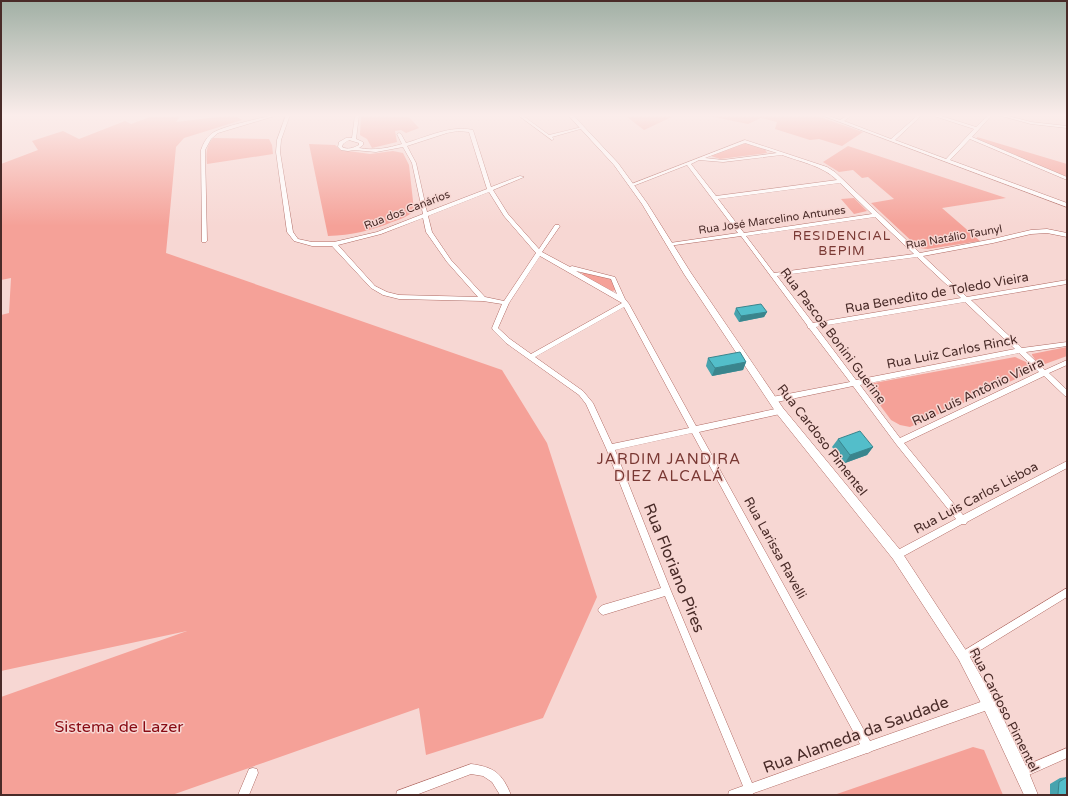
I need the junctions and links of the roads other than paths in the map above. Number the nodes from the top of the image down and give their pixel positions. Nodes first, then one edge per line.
1 (203, 152) edge
2 (278, 152) edge
3 (409, 152) edge
4 (478, 152) edge
5 (605, 152) edge
6 (715, 152) edge
7 (925, 152) edge
8 (955, 152) edge
9 (1004, 152) edge
10 (785, 153) joint
11 (698, 159) junction
12 (947, 160) junction
13 (688, 163) junction
14 (522, 176) dead end
15 (1067, 179) edge
16 (841, 181) junction
17 (631, 185) junction
18 (489, 188) junction
19 (714, 198) junction
20 (1067, 205) edge
21 (425, 215) junction
22 (876, 216) junction
23 (557, 226) dead end
24 (741, 234) junction
25 (1067, 234) edge
26 (204, 241) dead end
27 (334, 244) junction
28 (670, 245) junction
29 (539, 253) junction
30 (919, 255) junction
31 (567, 268) junction
32 (773, 275) junction
33 (1067, 282) edge
34 (483, 299) junction
35 (967, 300) junction
36 (624, 302) junction
37 (506, 303) junction
38 (810, 326) junction
39 (1067, 344) edge
40 (1022, 350) junction
41 (530, 357) junction
42 (1067, 362) edge
43 (1045, 374) junction
44 (854, 384) junction
45 (1067, 394) edge
46 (772, 400) junction
47 (780, 410) junction
48 (695, 429) junction
49 (899, 442) junction
50 (610, 448) junction
51 (1067, 464) edge
52 (963, 521) junction
53 (897, 555) junction
54 (667, 591) junction
55 (1067, 592) edge
56 (603, 610) dead end
57 (963, 656) junction
58 (989, 704) junction
59 (868, 748) junction
60 (1067, 753) edge
61 (254, 773) dead end
62 (1022, 773) junction
63 (750, 790) junction
64 (243, 795) edge
65 (401, 795) edge
66 (506, 795) edge
67 (733, 795) edge
68 (1032, 795) edge

1 - 26 street
2 - 27 street, Rua dos Canários
3 - 21 street
4 - 18 street
5 - 17 street, Rua Cardoso Pimentel
6 - 11 street
7 - 12 street
8 - 12 street
9 - 15 street
10 - 11 street
10 - 16 street
11 - 13 street
12 - 20 street
13 - 17 street
13 - 19 street, Rua Pascoa Bonini Guerine
14 - 18 street, Rua dos Canários
16 - 19 street
16 - 22 street
17 - 28 street, Rua Cardoso Pimentel
18 - 21 street, Rua dos Canários
18 - 29 street
19 - 24 street, Rua Pascoa Bonini Guerine
21 - 27 street, Rua dos Canários
21 - 34 street
22 - 24 street, Rua José Marcelino Antunes
22 - 30 street
23 - 29 street
24 - 28 street, Rua José Marcelino Antunes
24 - 32 street, Rua Pascoa Bonini Guerine
25 - 30 street, Rua Natálio Taunyl
27 - 34 street
28 - 46 street, Rua Cardoso Pimentel
29 - 31 street
29 - 37 street
30 - 32 street, Rua Natálio Taunyl
30 - 35 street
31 - 36 street
31 - 36 street, Rua Larissa Ravelli
32 - 38 street, Rua Pascoa Bonini Guerine
33 - 35 street, Rua Benedito de Toledo Vieira
34 - 37 street
35 - 38 street, Rua Benedito de Toledo Vieira
35 - 40 street
36 - 41 street
36 - 48 street, Rua Larissa Ravelli
37 - 41 street, Rua Floriano Pires
38 - 44 street, Rua Pascoa Bonini Guerine
39 - 40 street, Rua Luiz Carlos Rinck
40 - 43 street
40 - 44 street, Rua Luiz Carlos Rinck
41 - 50 street, Rua Floriano Pires
42 - 43 street, Rua Luís Antônio Vieira
43 - 45 street
43 - 49 street, Rua Luís Antônio Vieira
44 - 46 street, Rua Luiz Carlos Rinck
44 - 49 street, Rua Pascoa Bonini Guerine
46 - 47 street, Rua Cardoso Pimentel
47 - 48 street
47 - 53 street, Rua Cardoso Pimentel
48 - 50 street
48 - 59 street, Rua Larissa Ravelli
49 - 52 street, Rua Pascoa Bonini Guerine
50 - 54 street, Rua Floriano Pires
51 - 52 street, Rua Luis Carlos Lisboa
52 - 53 street, Rua Luis Carlos Lisboa
53 - 57 street, Rua Cardoso Pimentel
54 - 56 street
54 - 63 street, Rua Floriano Pires
55 - 57 street
57 - 58 street, Rua Cardoso Pimentel
58 - 59 street, Rua Alameda da Saudade
58 - 62 street, Rua Cardoso Pimentel
59 - 63 street, Rua Alameda da Saudade
60 - 62 street
61 - 64 street
62 - 68 street, Rua Cardoso Pimentel
63 - 67 street, Rua Alameda da Saudade
65 - 66 street

